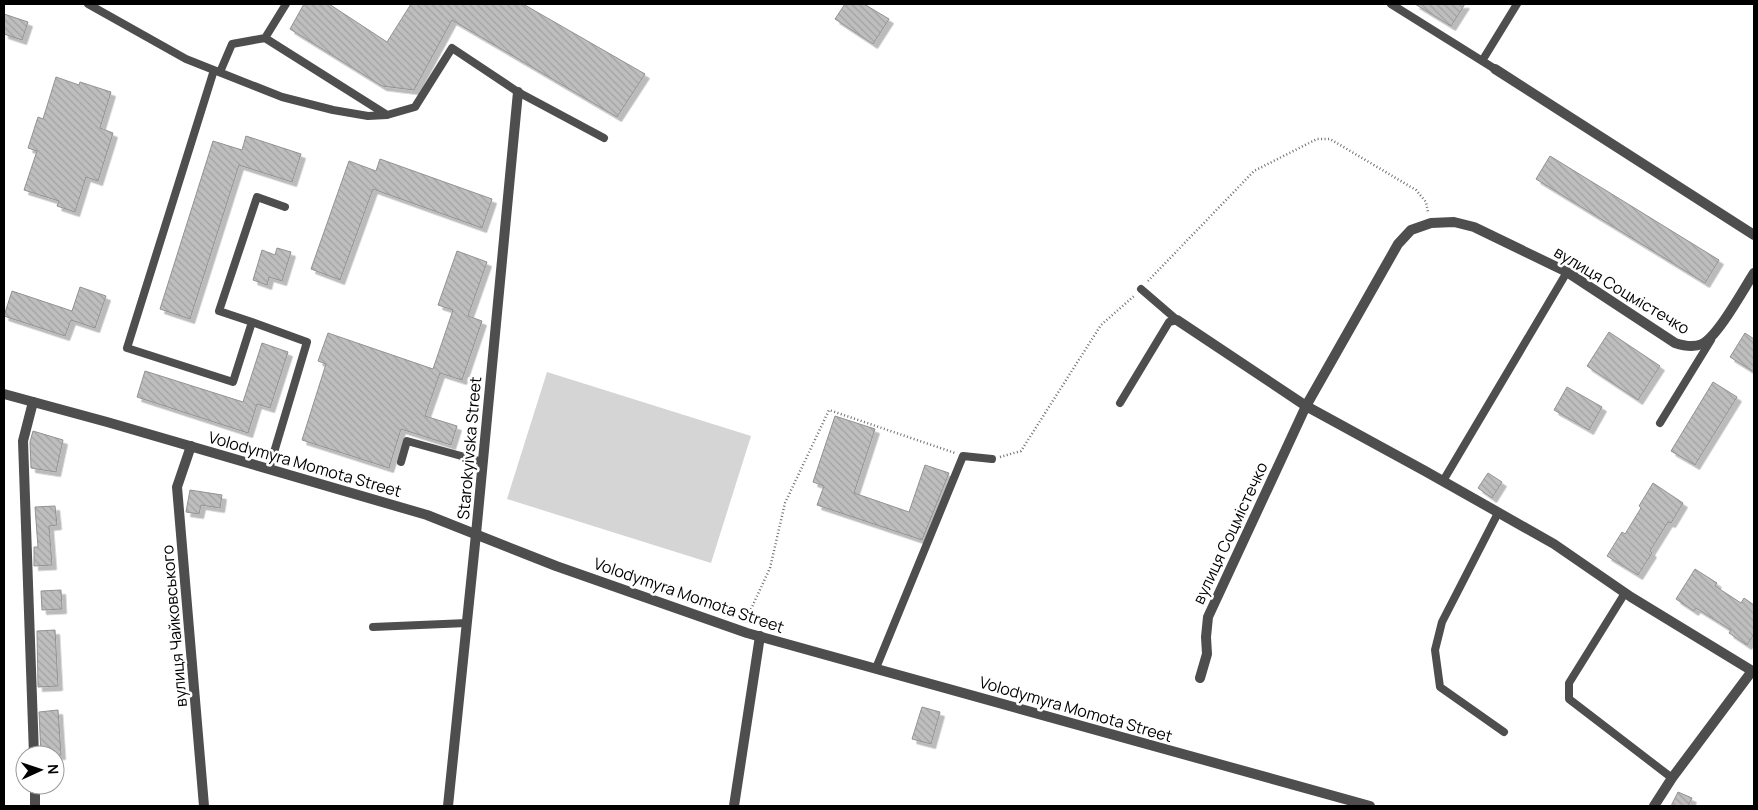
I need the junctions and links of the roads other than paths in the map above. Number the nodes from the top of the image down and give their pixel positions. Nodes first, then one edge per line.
1 (88, 4) edge
2 (286, 4) edge
3 (1391, 4) edge
4 (1517, 4) edge
5 (265, 38) junction
6 (1482, 61) junction
7 (1495, 69) joint
8 (217, 71) junction
9 (518, 92) junction
10 (388, 115) junction
11 (604, 138) dead end
12 (285, 207) dead end
13 (1754, 234) edge
14 (1567, 272) junction
15 (1754, 273) edge
16 (1142, 289) road end
17 (1177, 320) junction
18 (252, 322) junction
19 (1714, 334) junction
20 (4, 394) edge
21 (33, 402) junction
22 (1120, 403) dead end
23 (1306, 406) junction
24 (1660, 423) dead end
25 (191, 446) junction
26 (992, 459) road end
27 (401, 462) dead end
28 (483, 462) junction
29 (269, 469) junction
30 (1443, 481) junction
31 (1498, 513) junction
32 (476, 534) junction
33 (1624, 593) junction
34 (467, 623) junction
35 (373, 627) dead end
36 (760, 636) junction
37 (876, 668) junction
38 (1753, 670) edge
39 (1200, 678) dead end
40 (1504, 732) dead end
41 (34, 745) edge
42 (1672, 778) junction
43 (204, 806) edge
44 (448, 806) edge
45 (734, 806) edge
46 (1370, 806) edge
47 (1654, 806) edge

1 - 8 lane
2 - 5 lane
3 - 6 lane
4 - 6 lane
5 - 8 lane
5 - 10 lane
6 - 7 lane
7 - 13 street
8 - 10 lane
8 - 18 lane
9 - 10 lane
9 - 11 lane
9 - 28 street, Starokyivska Street
12 - 18 lane
14 - 19 street, вулиця Соцмістечко
14 - 23 street, вулиця Соцмістечко
14 - 30 lane
15 - 19 street, вулиця Соцмістечко
16 - 17 lane
17 - 22 lane
17 - 23 street
18 - 29 lane
19 - 24 lane
20 - 21 street, Volodymyra Momota Street
21 - 25 street, Volodymyra Momota Street
21 - 41 street
23 - 30 street
23 - 39 street, вулиця Соцмістечко
25 - 29 street, Volodymyra Momota Street
25 - 43 street, вулиця Чайковського
26 - 37 lane
27 - 28 lane
28 - 32 street, Starokyivska Street
29 - 32 street, Volodymyra Momota Street
30 - 31 street
31 - 33 street
31 - 40 lane
32 - 34 street, Starokyivska Street
32 - 36 street, Volodymyra Momota Street
33 - 38 street
33 - 42 lane
34 - 35 lane
34 - 44 street, Starokyivska Street
36 - 37 street, Volodymyra Momota Street
36 - 45 street
37 - 46 street, Volodymyra Momota Street
38 - 42 street
42 - 47 street

